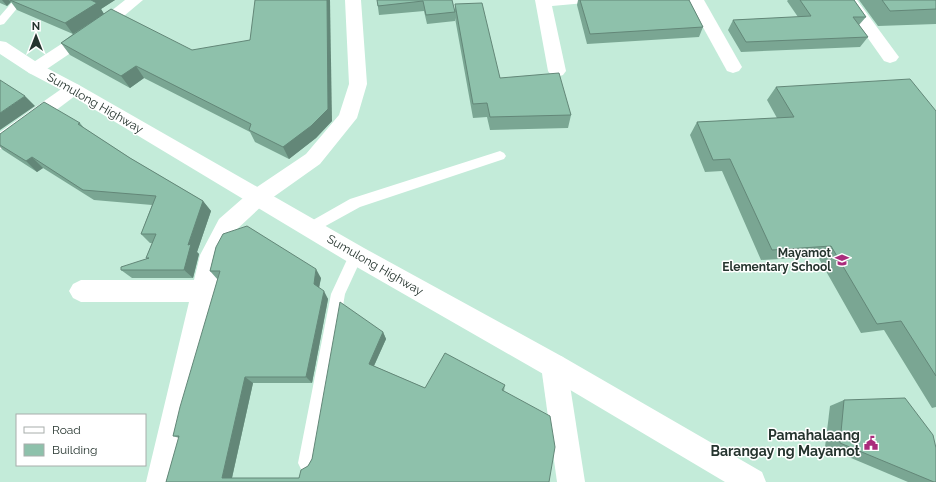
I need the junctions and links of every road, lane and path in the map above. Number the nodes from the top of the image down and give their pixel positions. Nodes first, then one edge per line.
1 (19, 0) edge
2 (135, 0) edge
3 (353, 0) edge
4 (580, 0) edge
5 (696, 0) edge
6 (849, 0) edge
7 (543, 1) edge
8 (0, 22) edge
9 (0, 46) edge
10 (890, 57) dead end
11 (733, 68) dead end
12 (35, 69) junction
13 (557, 71) dead end
14 (73, 89) junction
15 (0, 142) edge
16 (500, 156) dead end
17 (258, 197) junction
18 (311, 228) junction
19 (356, 254) junction
20 (81, 291) dead end
21 (204, 291) junction
22 (554, 366) junction
23 (306, 464) dead end
24 (160, 482) edge
25 (571, 482) edge
26 (752, 482) edge

1 - 8 lane
2 - 12 street
3 - 17 street
4 - 7 street
5 - 11 street
6 - 10 street
7 - 13 street
9 - 12 street, Sumulong Highway
12 - 14 street, Sumulong Highway
14 - 15 street
14 - 17 street, Sumulong Highway
16 - 18 lane
17 - 18 street, Sumulong Highway
17 - 21 street
18 - 19 street, Sumulong Highway
19 - 22 street, Sumulong Highway
19 - 23 lane
20 - 21 street
21 - 24 street
22 - 25 street
22 - 26 street, Sumulong Highway

